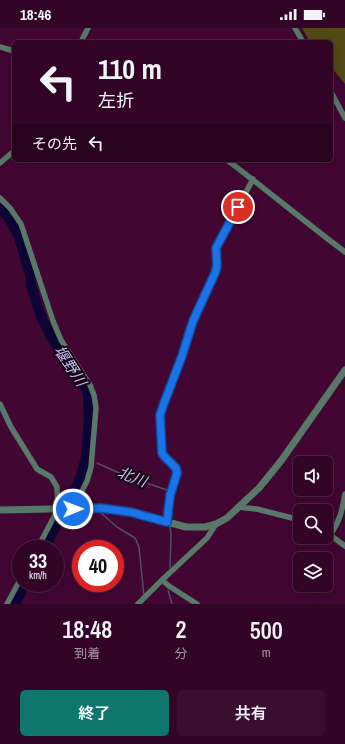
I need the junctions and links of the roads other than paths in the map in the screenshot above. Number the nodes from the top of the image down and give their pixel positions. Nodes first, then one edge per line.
1 (88, 28) edge
2 (295, 28) edge
3 (82, 40) edge
4 (302, 40) edge
5 (0, 47) edge
6 (12, 50) edge
7 (333, 96) edge
8 (345, 118) edge
9 (12, 153) edge
10 (230, 162) edge
11 (0, 163) edge
12 (253, 179) junction
13 (0, 198) edge
14 (345, 252) edge
15 (345, 370) edge
16 (0, 404) edge
17 (345, 494) edge
18 (238, 507) junction
19 (59, 509) junction
20 (72, 509) junction
21 (0, 510) edge
22 (293, 517) edge
23 (167, 522) junction
24 (216, 524) junction
25 (333, 530) edge
26 (333, 538) edge
27 (42, 540) edge
28 (345, 546) edge
29 (162, 580) junction
30 (13, 592) edge
31 (140, 602) edge
32 (7, 604) edge
33 (197, 604) edge

1 - 3 street
2 - 4 street
5 - 6 street
7 - 8 street
9 - 11 street
10 - 12 street
12 - 14 street
12 - 23 street
13 - 20 street
15 - 18 street
16 - 19 street
17 - 25 street
18 - 22 street
18 - 24 street
19 - 20 street
19 - 21 street
19 - 27 street
20 - 23 street
23 - 24 street
24 - 29 street
26 - 28 street
29 - 31 street
29 - 33 street
30 - 32 street

